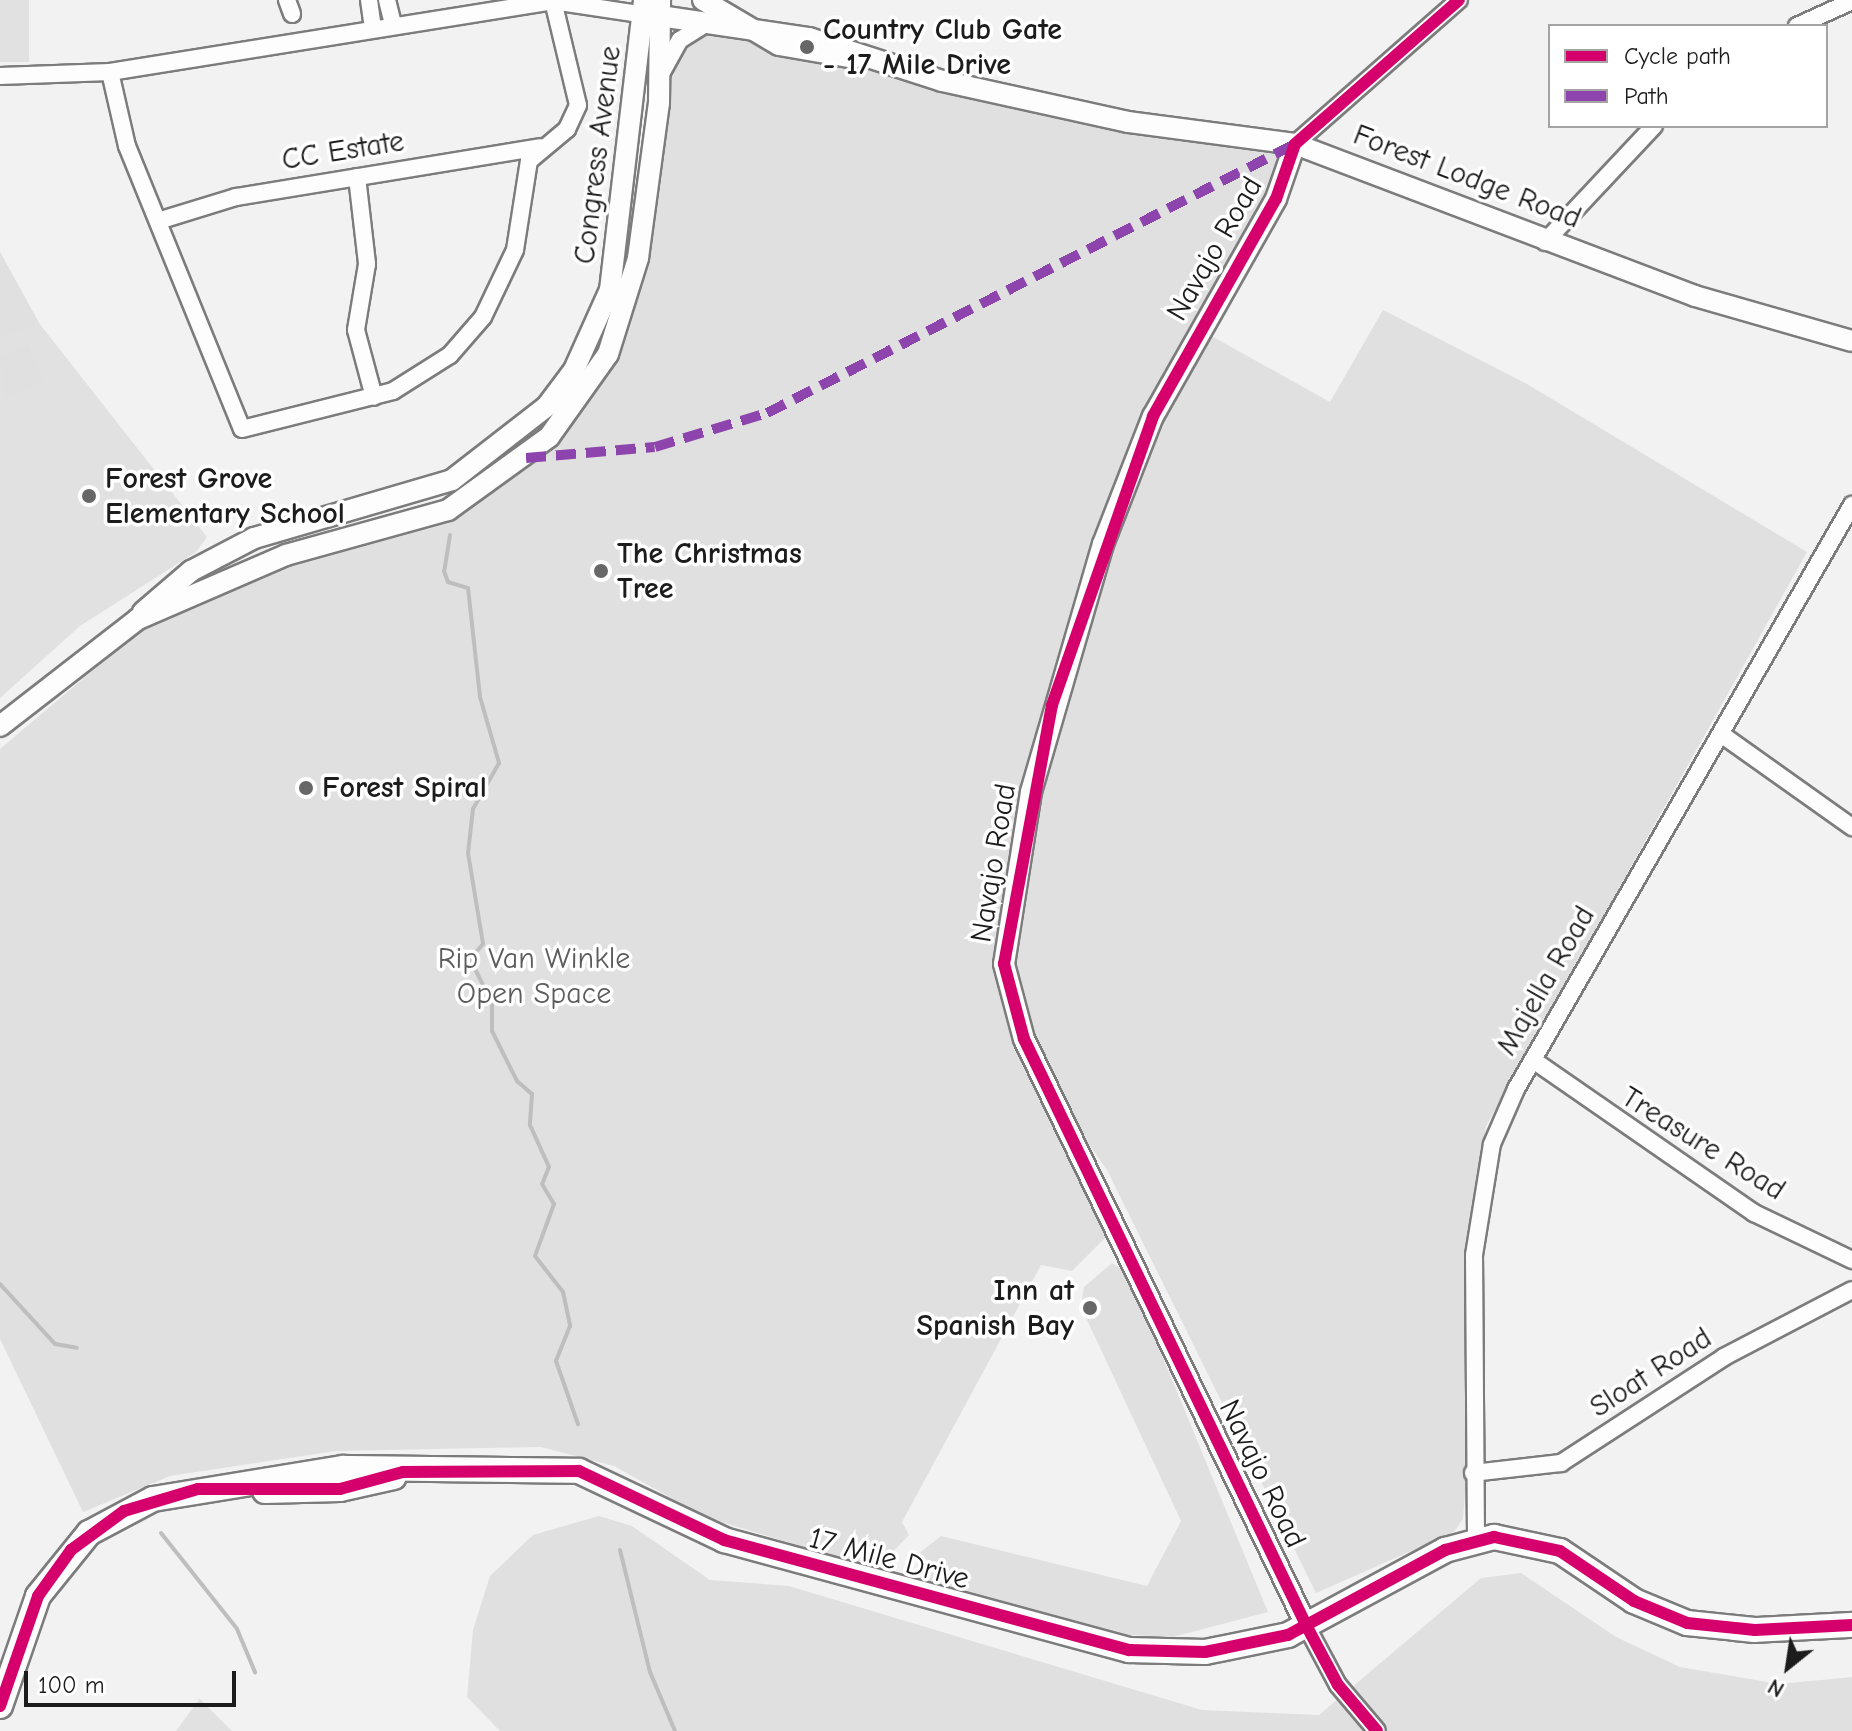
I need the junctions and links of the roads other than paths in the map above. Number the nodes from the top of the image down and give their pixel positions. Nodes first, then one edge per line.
1 (369, 0) edge
2 (387, 0) edge
3 (703, 0) edge
4 (1459, 0) edge
5 (553, 1) edge
6 (1852, 1) edge
7 (652, 8) edge
8 (393, 24) junction
9 (706, 24) junction
10 (1801, 24) edge
11 (373, 28) junction
12 (753, 31) junction
13 (110, 72) junction
14 (0, 76) edge
15 (660, 81) junction
16 (1652, 128) edge
17 (1295, 144) junction
18 (540, 147) junction
19 (357, 177) junction
20 (158, 221) junction
21 (1545, 242) junction
22 (1852, 341) edge
23 (374, 397) junction
24 (1852, 505) edge
25 (138, 619) junction
26 (0, 726) edge
27 (1721, 734) junction
28 (1852, 827) edge
29 (1533, 1060) junction
30 (1852, 1260) edge
31 (1852, 1290) edge
32 (1473, 1473) junction
33 (1476, 1539) junction
34 (1852, 1625) edge
35 (1307, 1627) junction
36 (0, 1706) edge
37 (1377, 1731) edge

1 - 11 street
2 - 8 street
3 - 12 street
4 - 17 street
5 - 7 street, Forest Lodge Road
5 - 8 street, Forest Lodge Road
5 - 18 street
6 - 10 street
7 - 9 street, Forest Lodge Road
7 - 15 street, Congress Avenue
7 - 25 street, Congress Avenue
8 - 11 street, Forest Lodge Road
9 - 12 street, Forest Lodge Road
9 - 15 street
11 - 13 street, Forest Lodge Road
12 - 17 street, Forest Lodge Road
13 - 14 street, Forest Lodge Road
13 - 20 street
15 - 25 street, Congress Avenue
16 - 21 street
17 - 21 street, Forest Lodge Road
17 - 35 street, Navajo Road
18 - 19 street, CC Estate
18 - 23 street
19 - 20 street, CC Estate
19 - 23 street
20 - 23 street
21 - 22 street, Forest Lodge Road
24 - 27 street, Majella Road
25 - 26 street, Congress Avenue
27 - 28 street
27 - 29 street, Majella Road
29 - 30 street, Treasure Road
29 - 32 street, Majella Road
31 - 32 street, Sloat Road
32 - 33 street, Majella Road
33 - 34 main road
33 - 35 main road, 17 Mile Drive
35 - 36 main road, 17 Mile Drive
35 - 37 street

